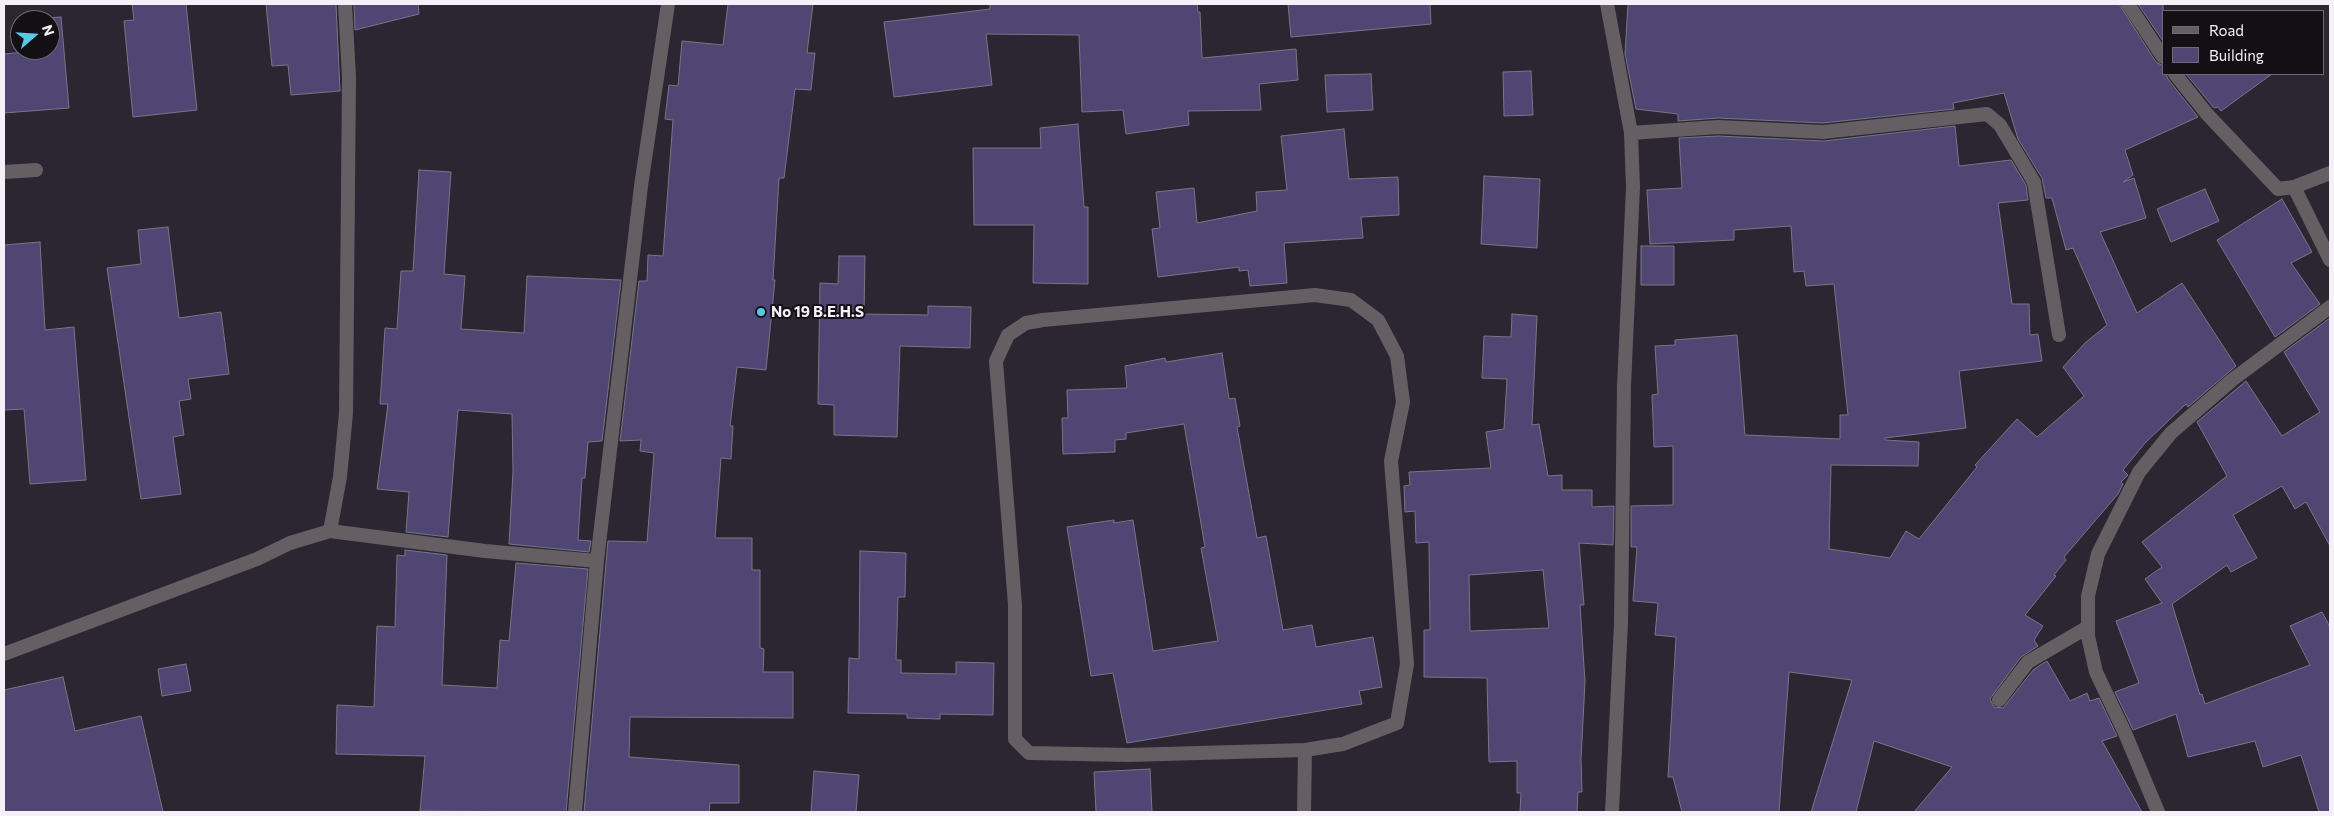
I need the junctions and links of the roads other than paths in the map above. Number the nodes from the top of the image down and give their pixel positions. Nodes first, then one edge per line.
1 (345, 4) edge
2 (668, 4) edge
3 (1608, 4) edge
4 (2128, 4) edge
5 (2162, 55) edge
6 (2176, 75) edge
7 (1631, 133) junction
8 (36, 170) dead end
9 (4, 172) edge
10 (2330, 173) edge
11 (2294, 188) junction
12 (2330, 260) edge
13 (2330, 307) edge
14 (2059, 335) dead end
15 (330, 532) junction
16 (597, 561) junction
17 (2088, 628) junction
18 (4, 654) edge
19 (1999, 700) dead end
20 (1305, 750) junction
21 (575, 812) edge
22 (1304, 812) edge
23 (1612, 812) edge
24 (2158, 812) edge

1 - 15 street
2 - 16 street
3 - 7 street
4 - 5 street
6 - 11 street
7 - 14 street
7 - 23 street
8 - 9 street
10 - 11 street
11 - 12 street
13 - 17 street
15 - 16 street
15 - 18 street
16 - 21 street
17 - 19 street
17 - 24 street
20 - 20 street
20 - 22 street

